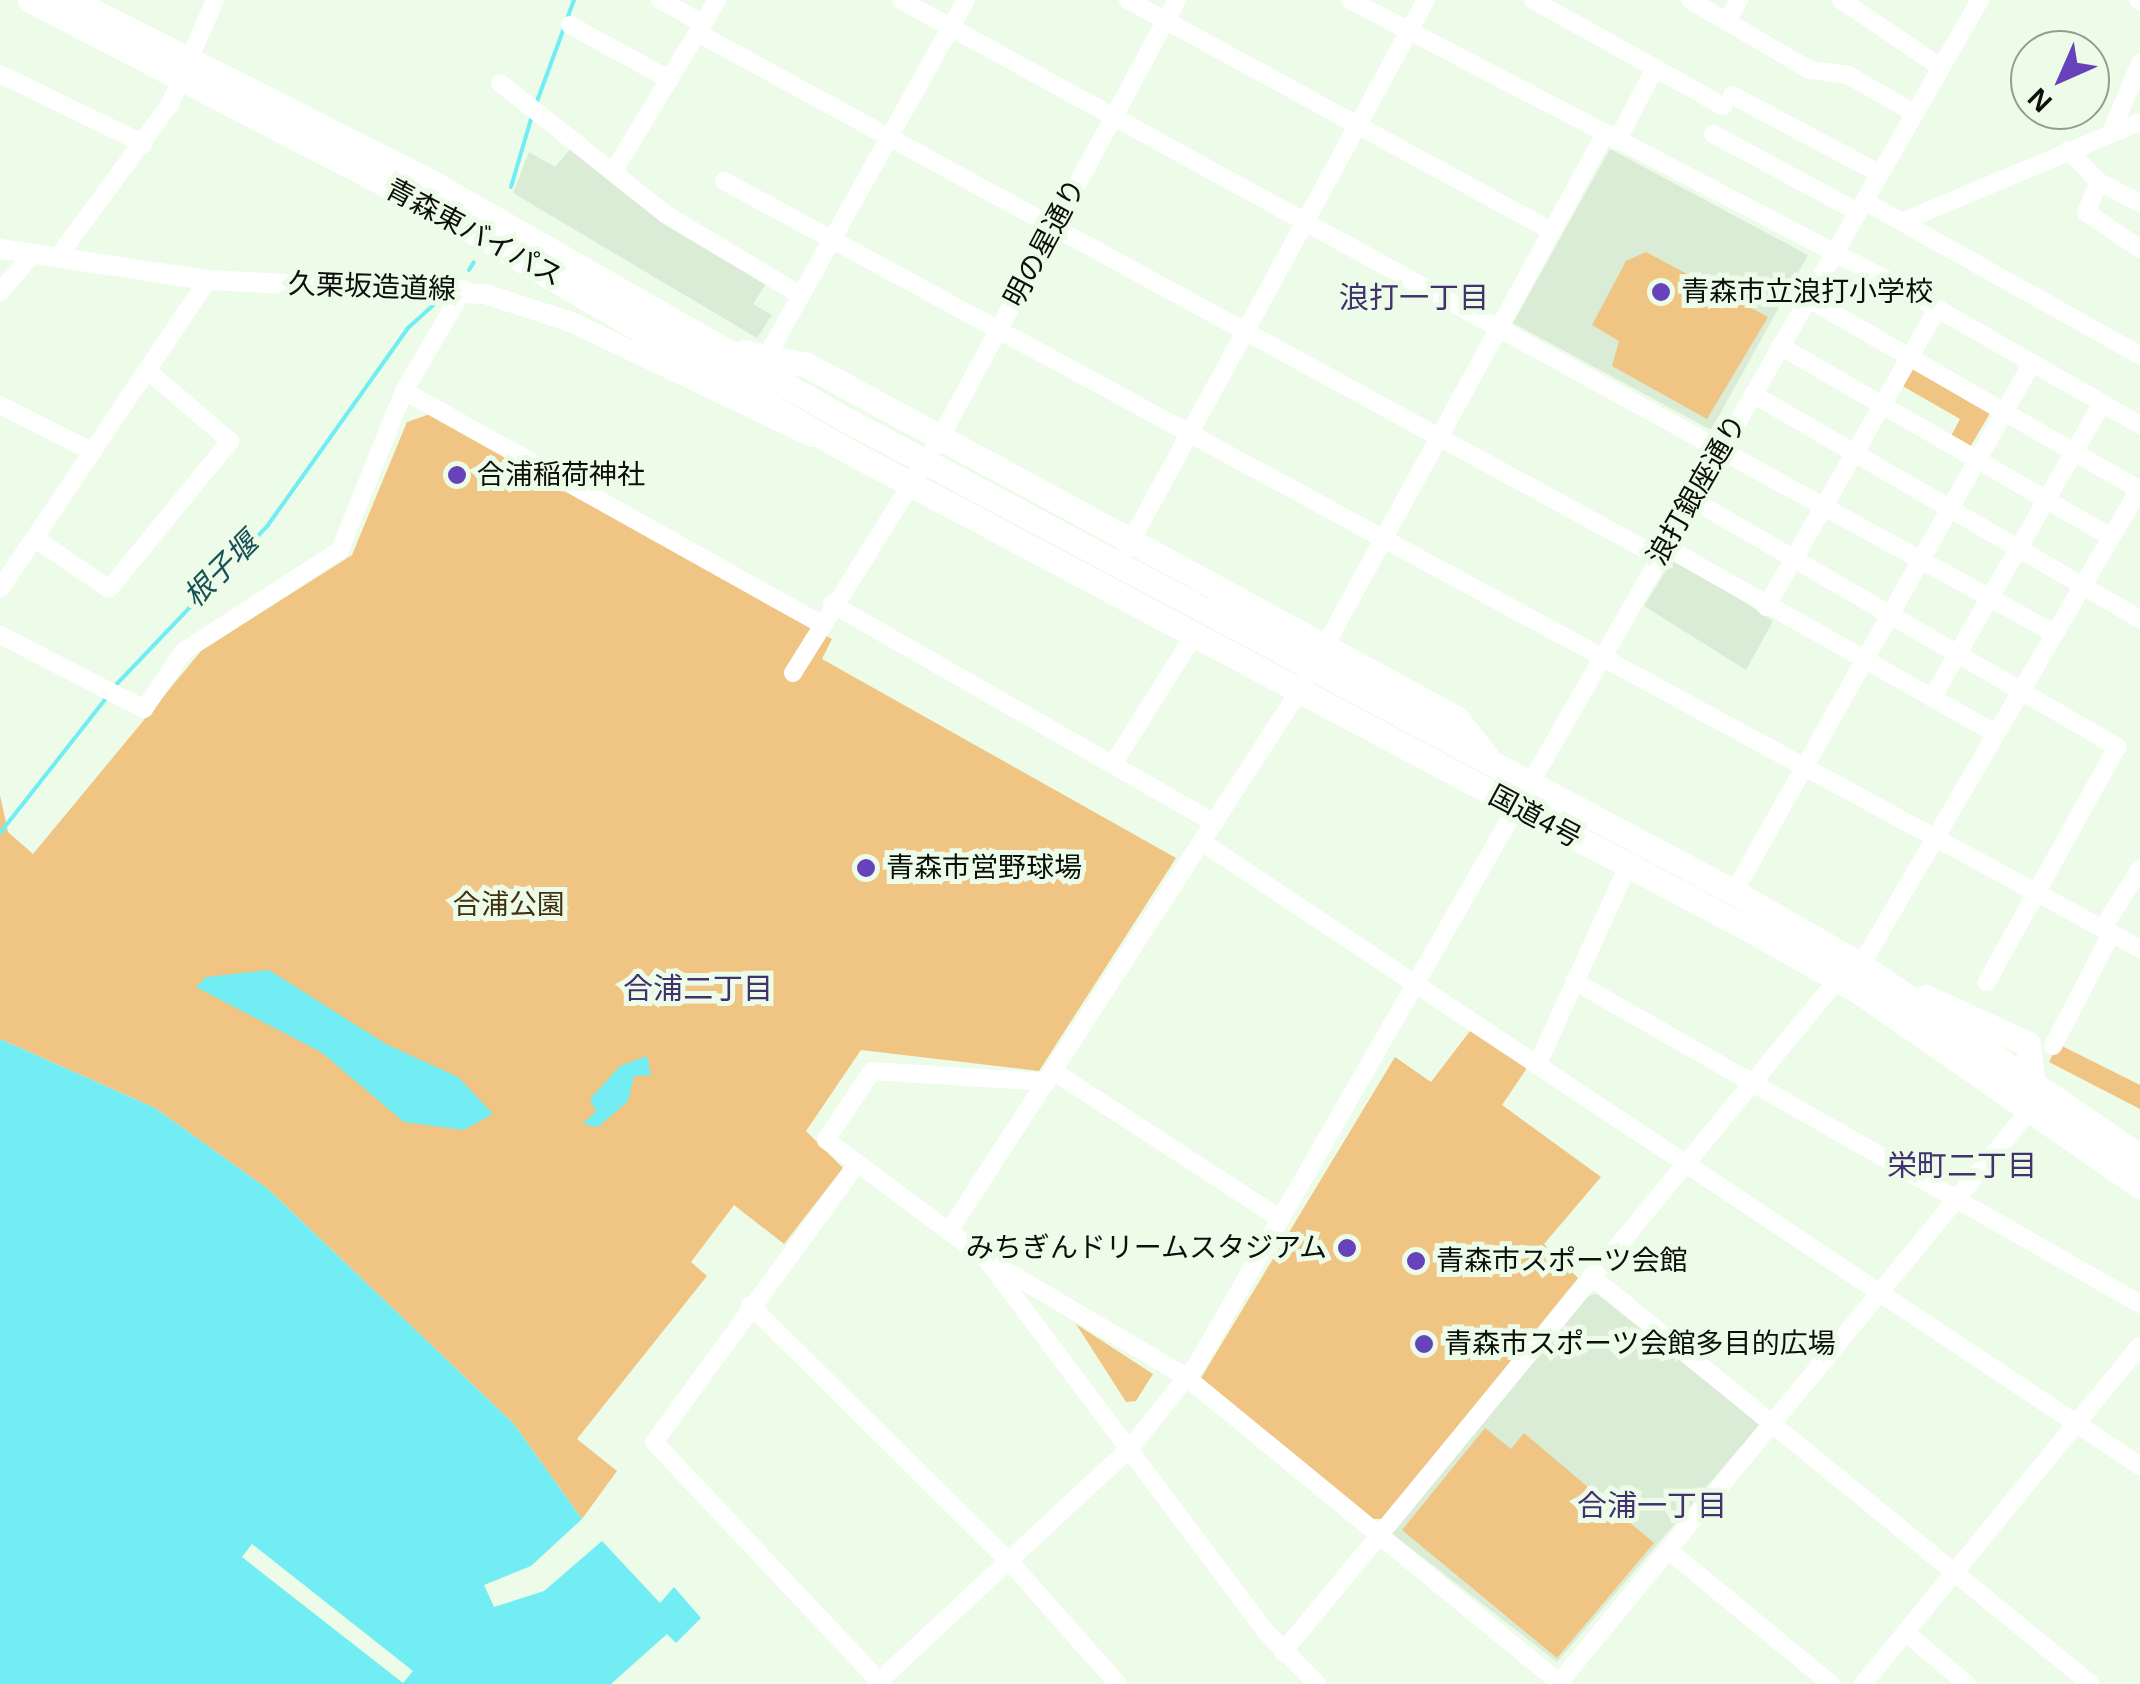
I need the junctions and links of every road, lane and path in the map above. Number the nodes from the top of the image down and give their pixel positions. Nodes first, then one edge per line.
1 (30, 0) edge
2 (70, 0) edge
3 (215, 0) edge
4 (660, 0) edge
5 (717, 0) edge
6 (901, 0) edge
7 (966, 0) edge
8 (1128, 0) edge
9 (1177, 0) edge
10 (1350, 0) edge
11 (1426, 0) edge
12 (1533, 0) edge
13 (1690, 0) edge
14 (1739, 0) edge
15 (1841, 0) edge
16 (1980, 0) edge
17 (1166, 21) junction
18 (1727, 21) junction
19 (570, 25) dead end
20 (950, 27) junction
21 (701, 28) junction
22 (1409, 32) junction
23 (2140, 62) edge
24 (1940, 66) junction
25 (1655, 68) junction
26 (186, 71) junction
27 (0, 74) edge
28 (670, 80) junction
29 (500, 83) dead end
30 (1912, 112) junction
31 (1114, 116) junction
32 (2140, 122) edge
33 (1359, 126) junction
34 (2110, 133) junction
35 (1713, 134) dead end
36 (888, 137) junction
37 (1611, 138) junction
38 (144, 144) junction
39 (2068, 150) junction
40 (614, 172) junction
41 (1879, 173) junction
42 (724, 181) dead end
43 (2099, 182) junction
44 (2140, 203) edge
45 (1861, 206) junction
46 (1306, 221) junction
47 (1904, 221) junction
48 (1054, 227) junction
49 (1552, 232) junction
50 (830, 240) junction
51 (0, 249) edge
52 (2140, 249) edge
53 (32, 254) junction
54 (1833, 255) junction
55 (58, 258) junction
56 (208, 280) junction
57 (464, 290) junction
58 (0, 292) edge
59 (796, 293) junction
60 (1807, 298) junction
61 (1938, 308) junction
62 (1499, 327) junction
63 (996, 332) junction
64 (1246, 332) junction
65 (1780, 346) junction
66 (726, 350) junction
67 (2140, 355) edge
68 (767, 356) junction
69 (1910, 356) junction
70 (2032, 363) junction
71 (148, 372) junction
72 (404, 390) junction
73 (1753, 394) junction
74 (2102, 403) junction
75 (1882, 404) junction
76 (0, 405) edge
77 (2005, 412) junction
78 (2140, 426) edge
79 (1188, 436) junction
80 (1439, 437) junction
81 (940, 438) junction
82 (834, 443) junction
83 (1722, 447) junction
84 (94, 452) junction
85 (1854, 452) junction
86 (2074, 452) junction
87 (1978, 460) junction
88 (924, 461) junction
89 (908, 484) junction
90 (2139, 492) edge
91 (2047, 499) junction
92 (1694, 500) junction
93 (1825, 504) junction
94 (1950, 506) junction
95 (2111, 537) junction
96 (36, 539) junction
97 (1132, 540) junction
98 (1382, 542) junction
99 (2020, 546) junction
100 (1663, 552) junction
101 (1794, 557) junction
102 (1920, 558) junction
103 (1119, 564) junction
104 (2083, 584) junction
105 (0, 589) edge
106 (1990, 597) junction
107 (832, 604) junction
108 (1766, 607) junction
109 (1889, 610) junction
110 (2140, 618) edge
111 (822, 624) junction
112 (2054, 633) junction
113 (0, 635) edge
114 (1193, 636) junction
115 (1959, 650) junction
116 (1320, 657) junction
117 (1599, 660) junction
118 (1860, 660) junction
119 (793, 673) dead end
120 (2021, 688) junction
121 (1300, 692) junction
122 (1932, 698) junction
123 (1995, 733) junction
124 (1113, 764) junction
125 (1798, 770) junction
126 (1534, 783) junction
127 (1520, 809) junction
128 (1215, 822) junction
129 (1932, 841) junction
130 (1202, 842) junction
131 (1628, 866) junction
132 (2140, 869) edge
133 (1734, 892) junction
134 (2036, 895) junction
135 (2107, 931) junction
136 (2140, 949) edge
137 (1862, 965) junction
138 (1838, 979) junction
139 (1574, 981) junction
140 (1422, 982) junction
141 (1987, 982) dead end
142 (2052, 1046) dead end
143 (1539, 1061) junction
144 (1050, 1077) junction
145 (1751, 1078) junction
146 (2036, 1094) junction
147 (2140, 1157) edge
148 (1685, 1160) junction
149 (857, 1164) junction
150 (2140, 1186) edge
151 (1958, 1198) junction
152 (1281, 1219) junction
153 (949, 1231) junction
154 (986, 1258) junction
155 (1591, 1276) junction
156 (1882, 1292) junction
157 (2140, 1304) edge
158 (750, 1305) junction
159 (2140, 1346) edge
160 (1186, 1377) junction
161 (2077, 1423) junction
162 (1773, 1424) junction
163 (1130, 1448) junction
164 (2140, 1466) edge
165 (1379, 1535) junction
166 (1668, 1550) junction
167 (1010, 1560) junction
168 (1955, 1572) junction
169 (1905, 1632) junction
170 (1283, 1652) junction
171 (879, 1683) edge
172 (1118, 1684) edge
173 (1317, 1684) edge
174 (1560, 1684) edge
175 (1831, 1684) edge
176 (1863, 1684) edge
177 (1967, 1684) edge
178 (2091, 1684) edge

1 - 26 highway, 青森東バイパス
2 - 26 highway, 青森東バイパス
3 - 26 street
4 - 21 street
5 - 21 street
6 - 20 street
7 - 20 street
8 - 17 street
9 - 17 street, 明の星通り
10 - 22 street
11 - 22 street
12 - 25 street
13 - 18 street
14 - 18 street
15 - 24 street
16 - 24 street, 浪打銀座通り
17 - 31 street, 明の星通り
17 - 33 street
18 - 30 street
19 - 28 street
20 - 31 street
20 - 36 street
21 - 28 street
21 - 36 street
22 - 33 street
22 - 37 street
23 - 34 street
24 - 30 street, 浪打銀座通り
25 - 37 street
25 - 41 street
26 - 38 street
26 - 66 highway, 青森東バイパス
26 - 82 highway, 青森東バイパス
27 - 38 street
28 - 40 street
29 - 40 street
30 - 41 street, 浪打銀座通り
31 - 46 street
31 - 48 street, 明の星通り
32 - 34 street
33 - 46 street
33 - 49 street
34 - 39 street
35 - 45 street
36 - 48 street
36 - 50 street
37 - 49 street
37 - 54 street
38 - 55 street
39 - 43 street
39 - 47 street
40 - 59 street
41 - 45 street, 浪打銀座通り
42 - 50 street
43 - 44 street
43 - 52 street
45 - 47 street
45 - 54 street, 浪打銀座通り
46 - 62 street
46 - 64 street
47 - 67 street
48 - 63 street, 明の星通り
48 - 64 street
49 - 62 street
50 - 59 street
50 - 63 street
51 - 53 main road, 久栗坂造道線
53 - 55 main road, 久栗坂造道線
53 - 58 street
54 - 60 street, 浪打銀座通り
54 - 61 street
55 - 56 main road, 久栗坂造道線
56 - 57 main road, 久栗坂造道線
56 - 71 street
57 - 72 street
57 - 82 main road, 久栗坂造道線
59 - 68 street
60 - 65 street, 浪打銀座通り
60 - 69 street
61 - 69 street
61 - 70 street
62 - 80 street
62 - 83 street
63 - 79 street
63 - 81 street, 明の星通り
64 - 79 street
64 - 80 street
65 - 73 street, 浪打銀座通り
65 - 75 street
66 - 68 highway
66 - 88 highway, 青森東バイパス
68 - 81 highway
69 - 75 street
69 - 77 street
70 - 74 street
70 - 77 street
71 - 84 street
71 - 96 street
72 - 111 street
72 - 113 street
73 - 83 street, 浪打銀座通り
73 - 85 street
74 - 78 street
74 - 86 street
75 - 85 street
75 - 87 street
76 - 84 street
77 - 86 street
77 - 87 street
79 - 97 street
79 - 98 street
80 - 98 street
80 - 100 street
81 - 88 street, 明の星通り
81 - 97 highway
82 - 89 highway, 青森東バイパス
83 - 92 street, 浪打銀座通り
83 - 93 street
84 - 96 street
85 - 93 street
85 - 94 street
86 - 90 street
86 - 91 street
87 - 91 street
87 - 94 street
88 - 89 street, 明の星通り
88 - 103 highway
89 - 107 street, 明の星通り
89 - 114 highway, 国道4号
90 - 95 street
91 - 95 street
91 - 99 street
92 - 100 street, 浪打銀座通り
92 - 101 street
93 - 101 street
93 - 102 street
94 - 99 street
94 - 102 street
95 - 104 street
96 - 105 street
97 - 103 street
97 - 116 highway
98 - 116 street
98 - 117 street
99 - 104 street
99 - 106 street
100 - 108 street
100 - 117 street, 浪打銀座通り
101 - 108 street
101 - 109 street
102 - 106 street
102 - 109 street
103 - 116 highway
104 - 110 street
104 - 112 street
106 - 112 street
106 - 115 street
107 - 111 street, 明の星通り
107 - 124 street
108 - 118 street
109 - 115 street
109 - 118 street
111 - 119 street, 明の星通り
112 - 120 street
114 - 121 highway, 国道4号
114 - 124 street
115 - 120 street
115 - 122 street
116 - 121 street
116 - 126 highway, 国道4号
117 - 125 street
117 - 126 street, 浪打銀座通り
118 - 122 street
118 - 125 street
120 - 123 street
120 - 134 street
121 - 127 highway, 国道4号
121 - 128 street
122 - 123 street
123 - 129 street
124 - 128 street
125 - 129 street
125 - 133 street
126 - 127 street, 浪打銀座通り
126 - 133 highway, 国道4号
127 - 131 highway, 国道4号
127 - 140 street, 浪打銀座通り
128 - 130 street
129 - 134 street
129 - 137 street
130 - 140 street
130 - 144 street
131 - 138 highway, 国道4号
131 - 139 street
132 - 135 street
133 - 137 highway, 国道4号
134 - 135 street
134 - 141 street
135 - 136 street
135 - 142 street
137 - 146 highway, 国道4号
138 - 145 street
138 - 146 highway, 国道4号
139 - 143 street
139 - 145 street
140 - 143 street
140 - 152 street, 浪打銀座通り
143 - 148 street
144 - 149 street
144 - 152 street
144 - 153 street
145 - 148 street
145 - 151 street
146 - 147 highway, 国道4号
146 - 150 highway, 国道4号
146 - 151 street
148 - 155 street
148 - 156 street
149 - 153 street
149 - 158 street
151 - 156 street
151 - 157 street
152 - 160 street, 浪打銀座通り
153 - 154 street
154 - 160 street
154 - 163 street
155 - 162 street
155 - 165 street
156 - 161 street
156 - 162 street
158 - 167 street
158 - 171 street
159 - 161 street
160 - 163 street, 浪打銀座通り
160 - 165 street
161 - 164 street
161 - 168 street
162 - 166 street
162 - 168 street
163 - 167 street, 浪打銀座通り
163 - 170 street
165 - 170 street
165 - 174 street
166 - 174 street
166 - 175 street
167 - 171 street, 浪打銀座通り
167 - 172 street
168 - 169 street
168 - 178 street
169 - 176 street
169 - 177 street
170 - 173 street

